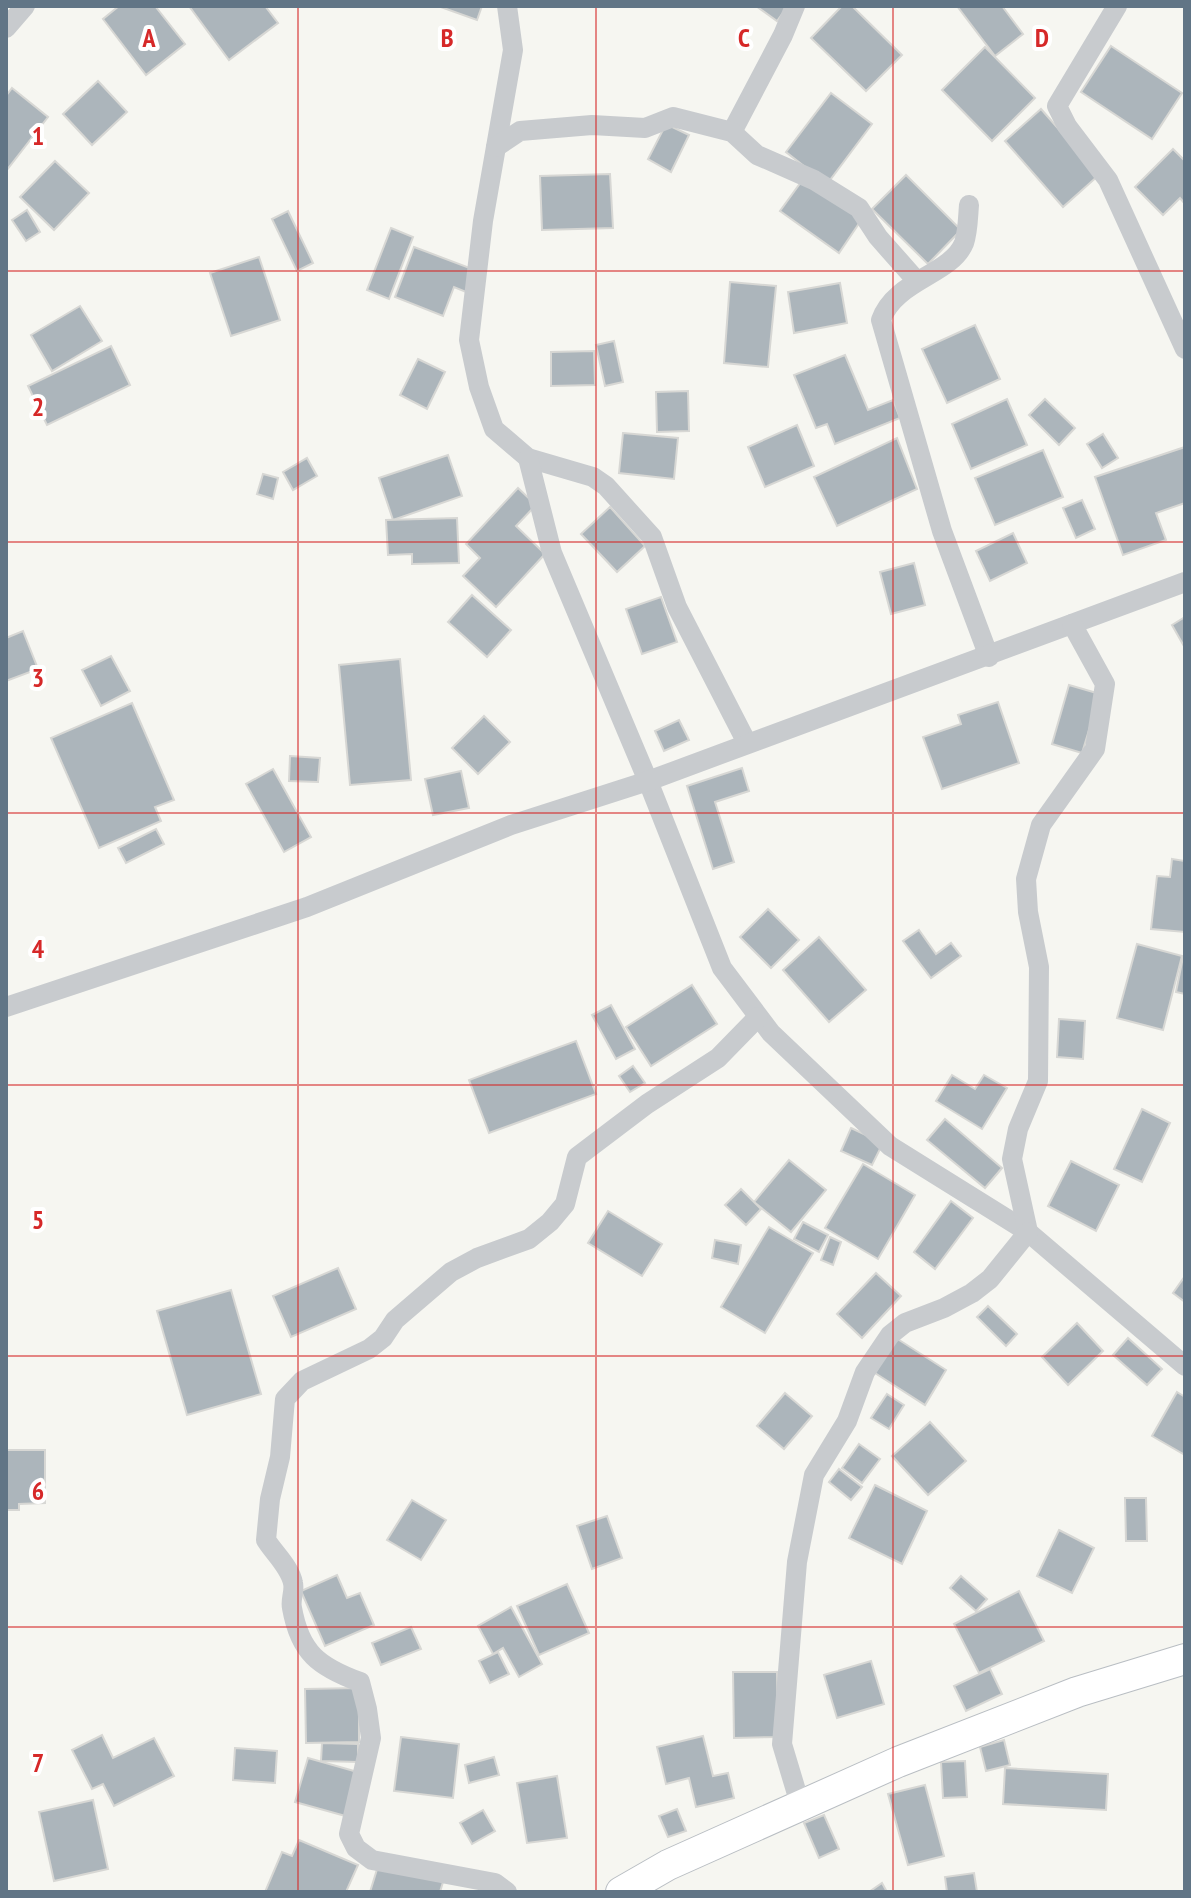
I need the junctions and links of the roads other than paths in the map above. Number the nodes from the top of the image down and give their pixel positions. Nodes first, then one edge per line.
1 (25, 6) edge
2 (507, 6) edge
3 (795, 6) edge
4 (1117, 6) edge
5 (6, 28) edge
6 (732, 132) junction
7 (496, 147) junction
8 (969, 205) dead end
9 (916, 280) junction
10 (1185, 349) edge
11 (528, 458) junction
12 (1185, 582) edge
13 (1072, 624) junction
14 (989, 657) junction
15 (747, 743) junction
16 (648, 781) junction
17 (6, 1007) edge
18 (758, 1017) junction
19 (1028, 1232) junction
20 (1185, 1366) edge
21 (1185, 1659) edge
22 (800, 1804) junction
23 (507, 1892) edge
24 (621, 1892) edge

1 - 5 street
2 - 7 street
3 - 6 street
4 - 10 street
6 - 7 street
6 - 9 street
7 - 11 street
8 - 9 street
9 - 14 street
11 - 15 street
11 - 16 street
12 - 13 street
13 - 14 street
13 - 19 street
14 - 15 street
15 - 16 street
16 - 17 street
16 - 18 street
18 - 19 street
18 - 23 street
19 - 20 street
19 - 22 street
21 - 22 street
22 - 24 street

